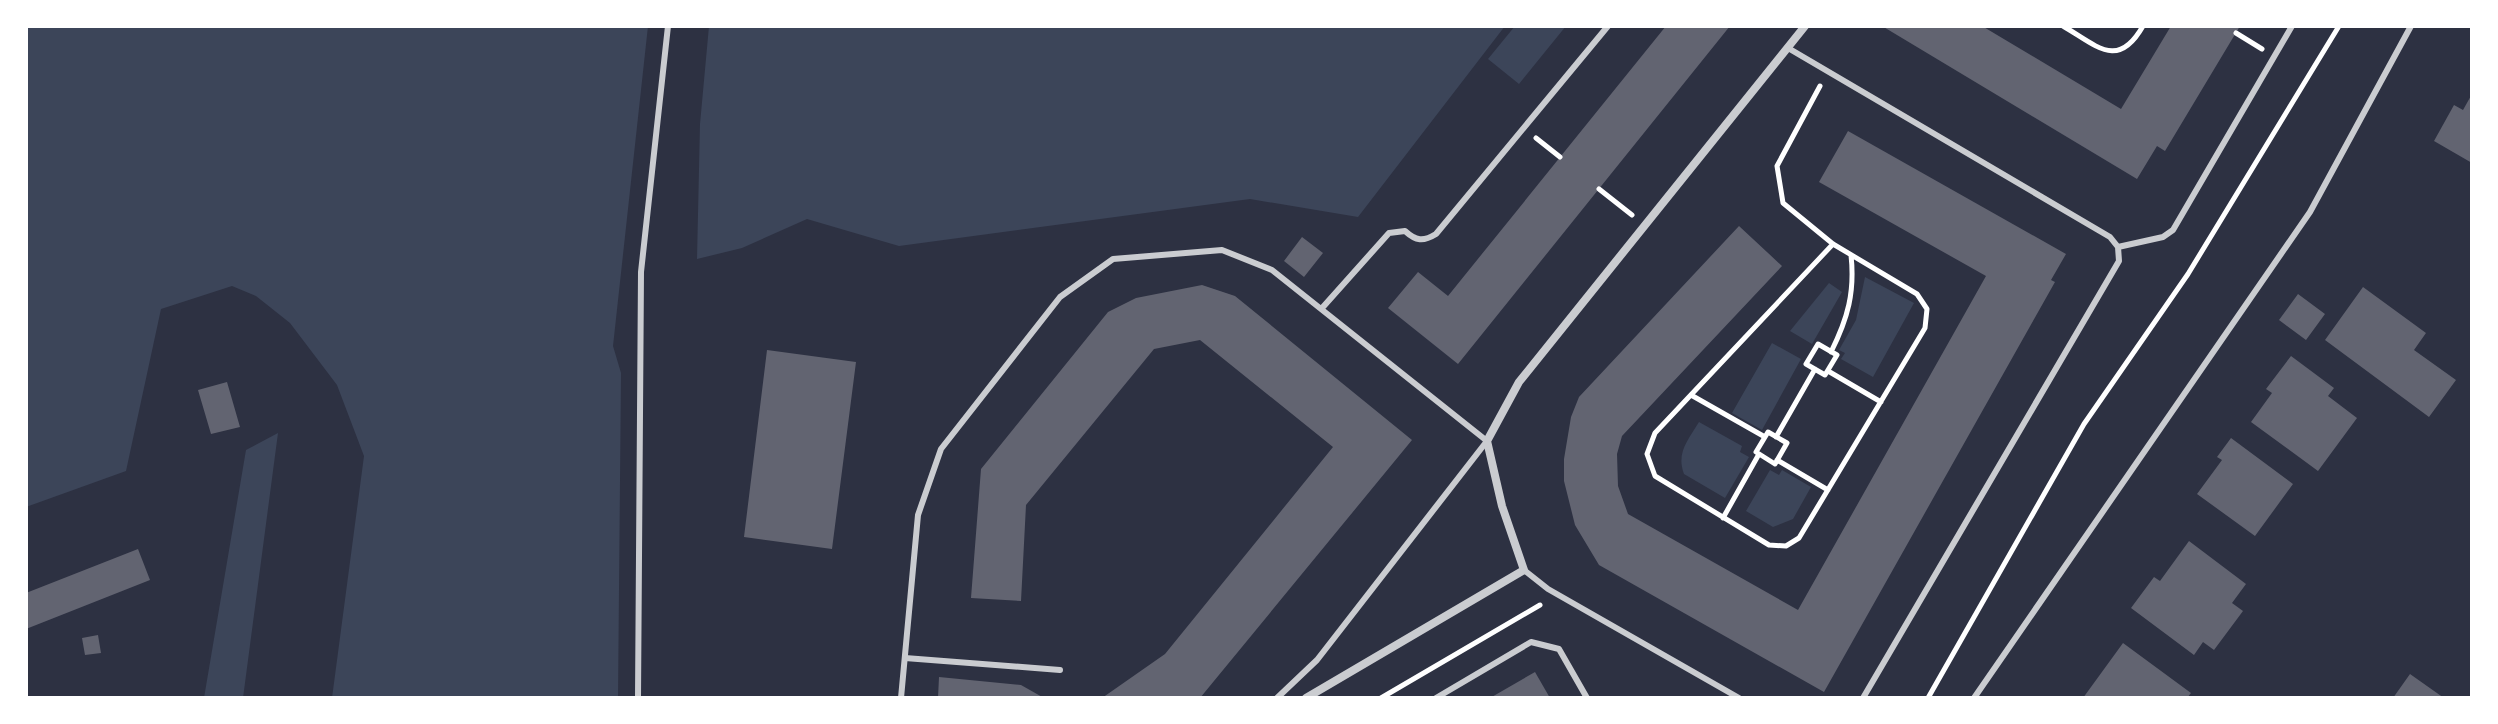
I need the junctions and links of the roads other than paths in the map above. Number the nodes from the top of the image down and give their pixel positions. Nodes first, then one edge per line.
1 (668, 26) edge
2 (1608, 26) edge
3 (1805, 26) edge
4 (2292, 26) edge
5 (2411, 26) edge
6 (1788, 48) junction
7 (2118, 247) junction
8 (1323, 307) junction
9 (1487, 441) junction
10 (1524, 570) junction
11 (905, 658) junction
12 (1060, 670) dead end
13 (638, 698) edge
14 (901, 698) edge
15 (1277, 698) edge
16 (1306, 698) edge
17 (1436, 698) edge
18 (1587, 698) edge
19 (1739, 698) edge
20 (1863, 698) edge
21 (1974, 698) edge

1 - 13 lane
2 - 8 lane
3 - 6 street
4 - 7 lane
5 - 21 lane
6 - 7 lane
6 - 9 street
7 - 20 lane
8 - 9 lane
8 - 11 lane
9 - 10 street
9 - 15 lane
10 - 16 street
10 - 19 lane
11 - 12 lane
11 - 14 lane
17 - 18 lane

